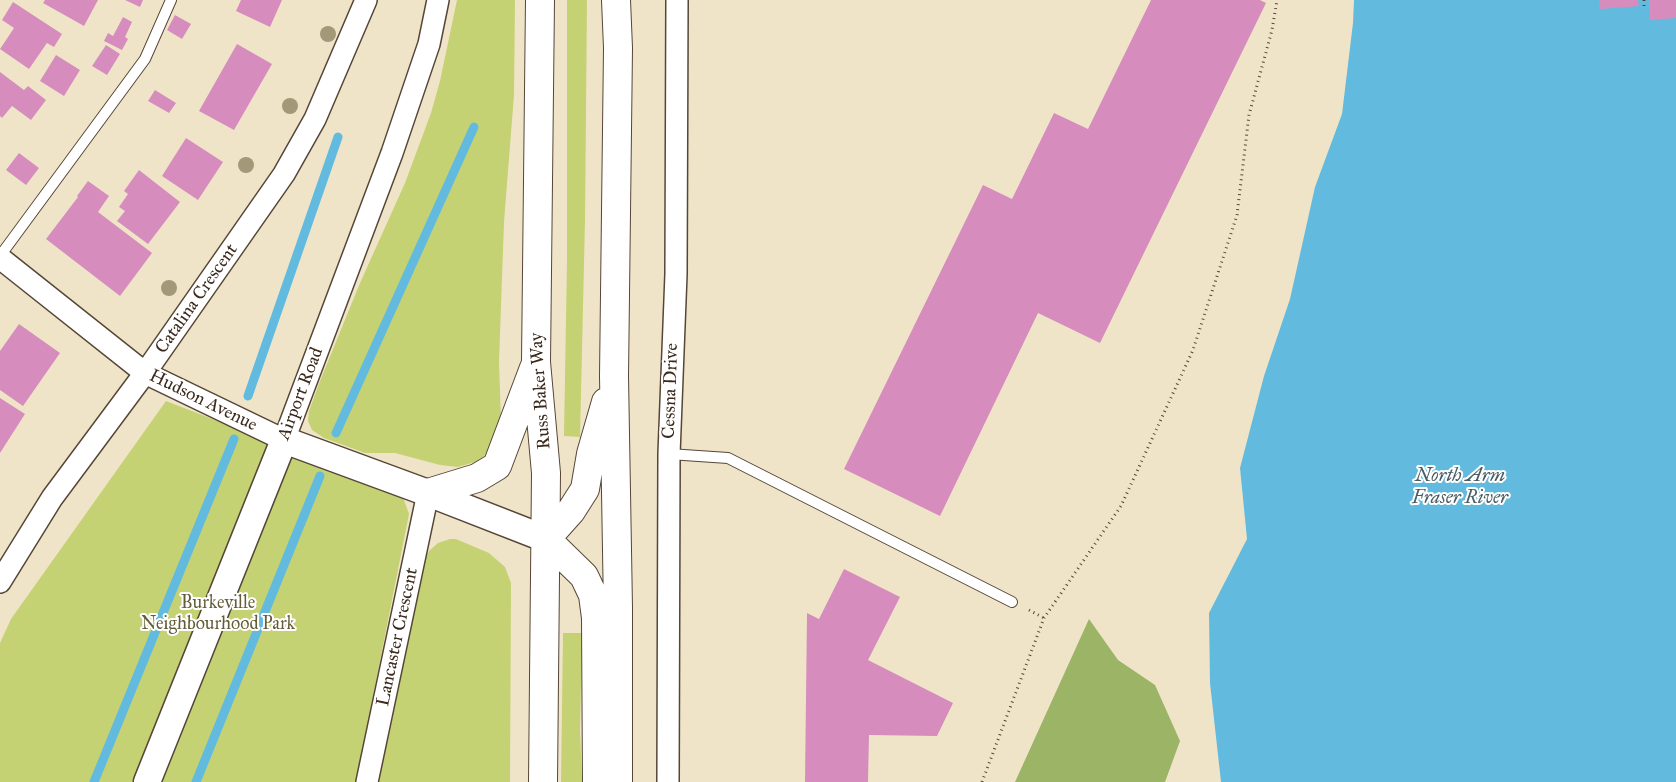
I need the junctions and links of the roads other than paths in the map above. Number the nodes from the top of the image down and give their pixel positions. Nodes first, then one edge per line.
1 (170, 0) edge
2 (366, 0) edge
3 (438, 0) edge
4 (540, 0) edge
5 (616, 0) edge
6 (677, 0) edge
7 (0, 257) edge
8 (536, 362) junction
9 (145, 373) junction
10 (614, 376) junction
11 (284, 440) junction
12 (669, 454) junction
13 (428, 493) junction
14 (546, 540) junction
15 (0, 582) edge
16 (1012, 602) dead end
17 (147, 782) edge
18 (367, 782) edge
19 (543, 782) edge
20 (597, 782) edge
21 (618, 782) edge
22 (668, 782) edge

1 - 7 lane
2 - 9 street, Catalina Crescent
3 - 11 street, Airport Road
4 - 8 main road, Russ Baker Way
5 - 10 main road
6 - 12 street, Cessna Drive
7 - 9 street, Hudson Avenue
8 - 13 main road
8 - 14 main road, Russ Baker Way
9 - 11 street, Hudson Avenue
9 - 15 street, Catalina Crescent
10 - 14 main road
10 - 21 main road
11 - 13 street, Hudson Avenue
11 - 17 street, Airport Road
12 - 16 lane
12 - 22 street, Cessna Drive
13 - 14 street, Hudson Avenue
13 - 18 street, Lancaster Crescent
14 - 19 main road, Russ Baker Way
14 - 20 main road

